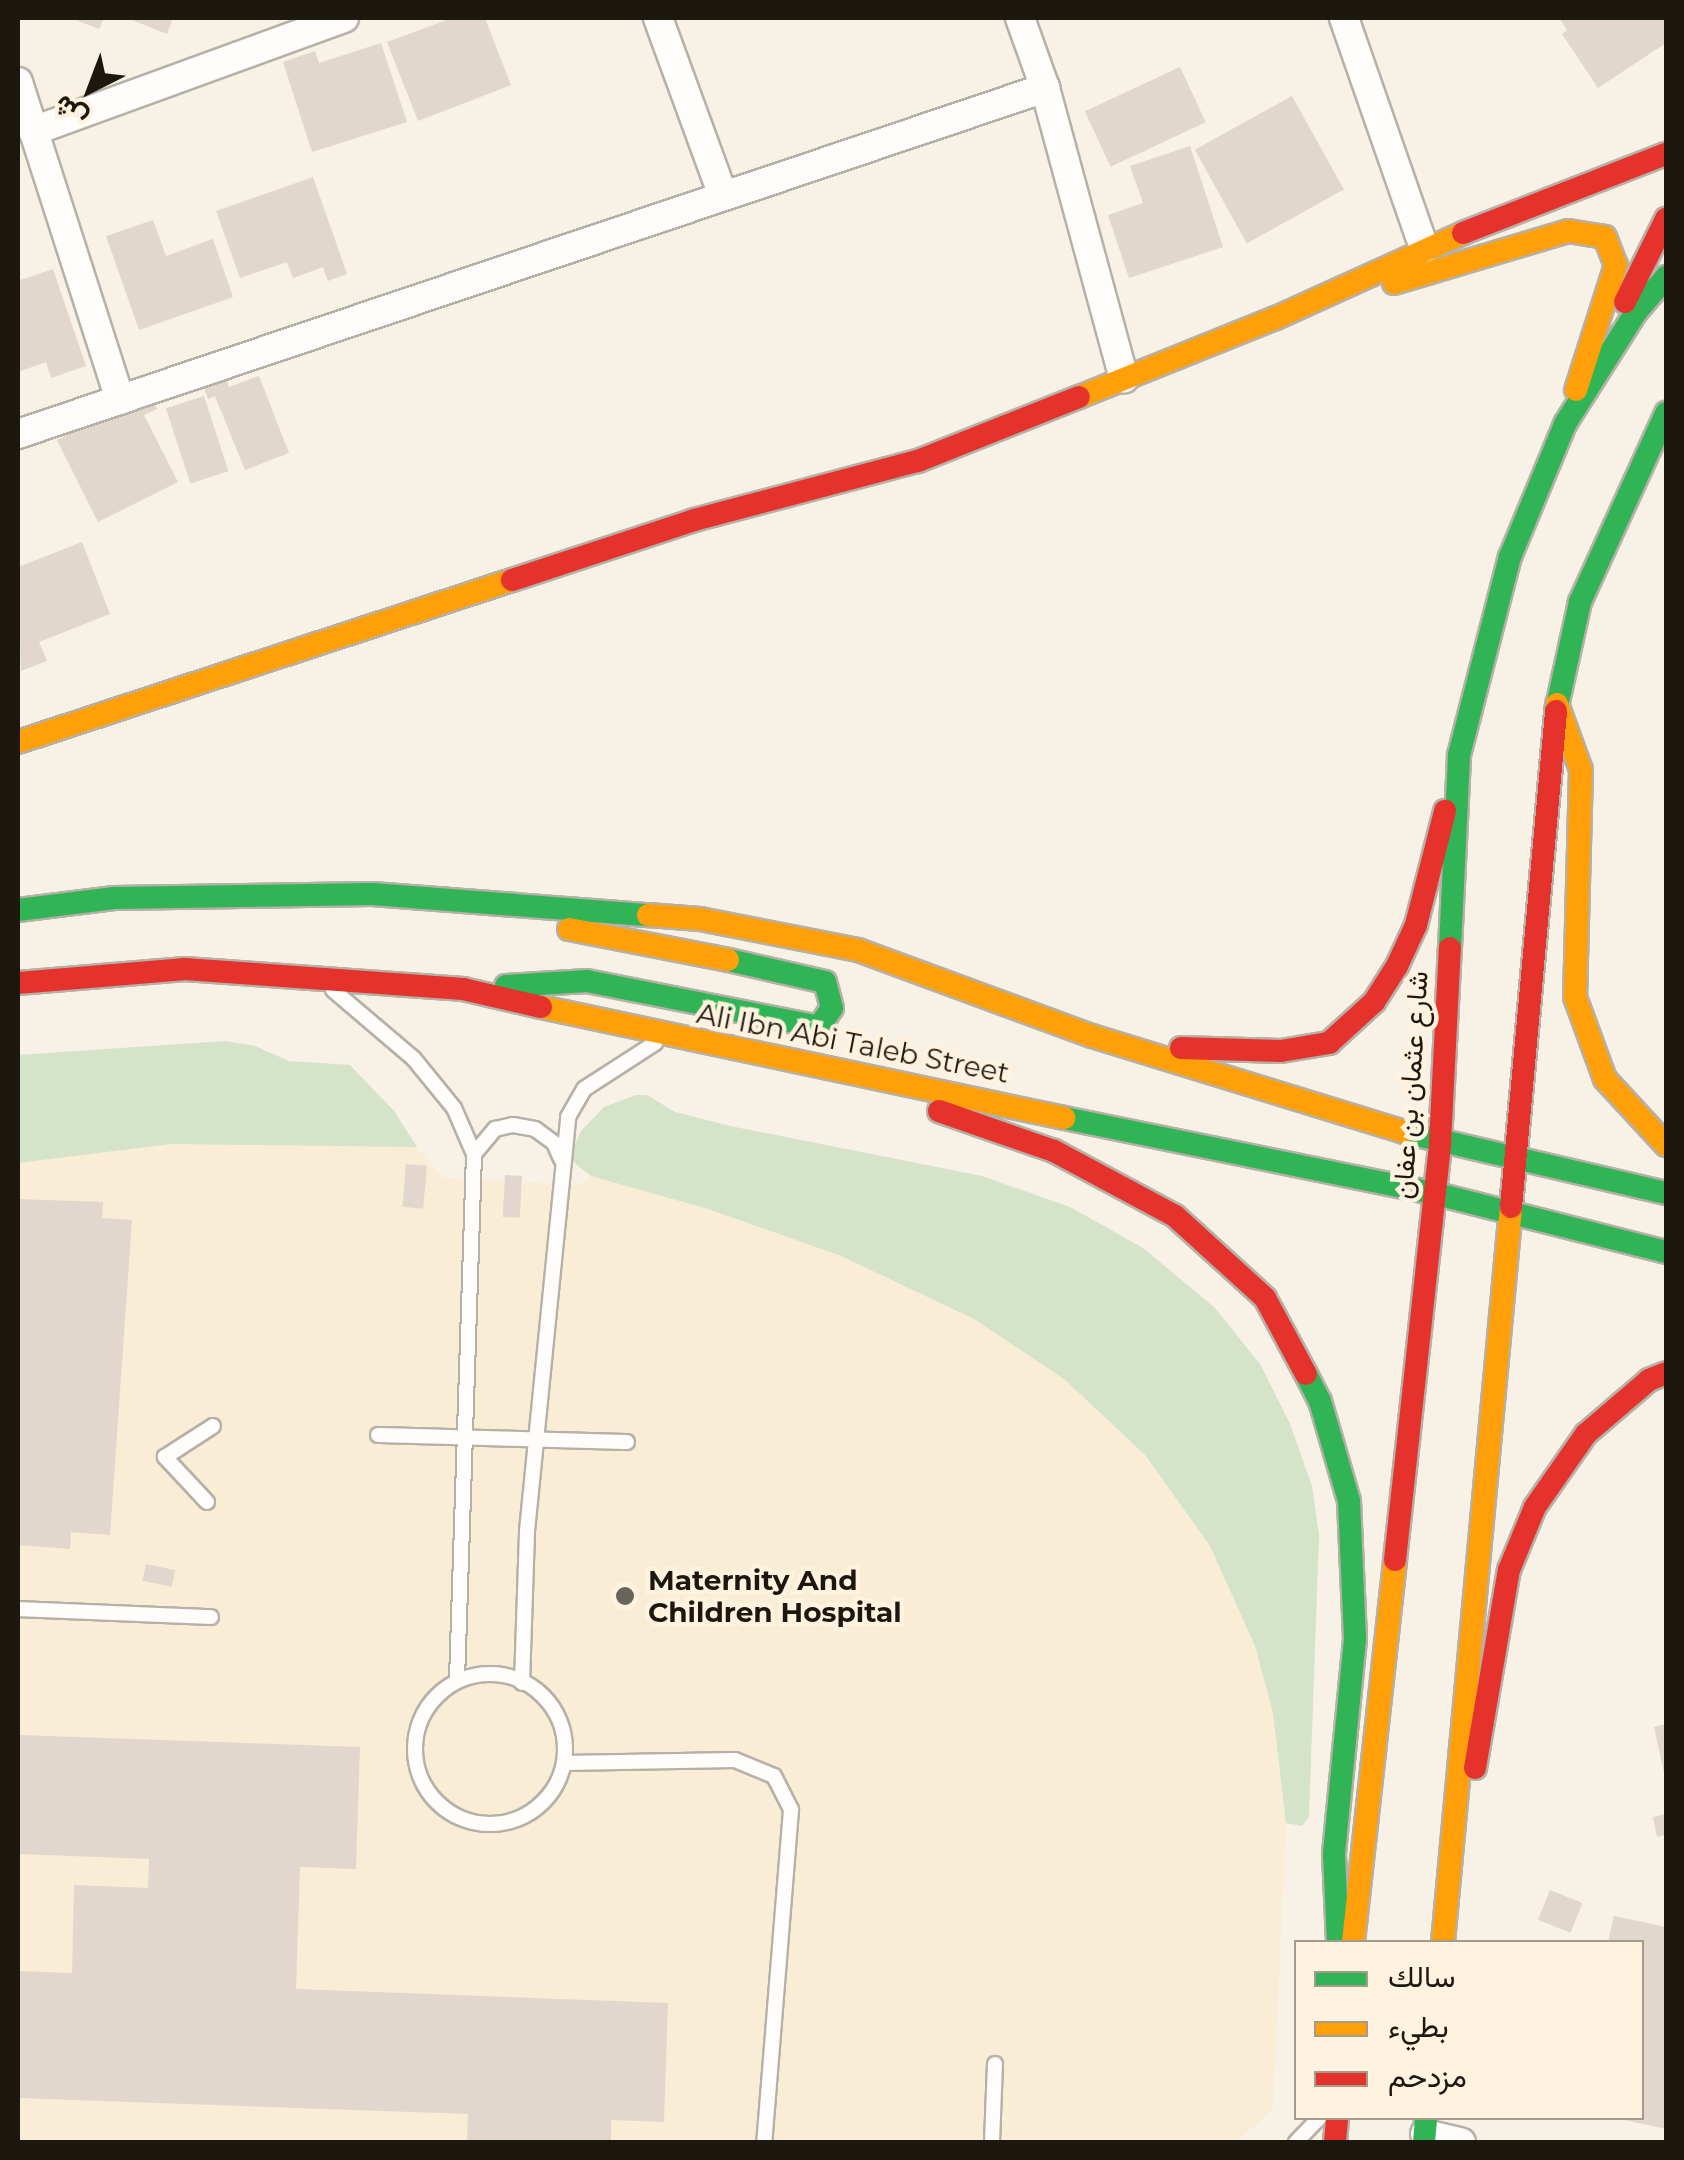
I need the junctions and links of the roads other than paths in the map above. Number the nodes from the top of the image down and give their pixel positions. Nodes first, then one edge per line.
1 (658, 18) edge
2 (1020, 18) edge
3 (1344, 18) edge
4 (336, 19) edge
5 (18, 82) edge
6 (1044, 88) junction
7 (33, 130) junction
8 (1666, 154) edge
9 (724, 196) junction
10 (1666, 219) edge
11 (1424, 248) junction
12 (1666, 276) edge
13 (1276, 318) junction
14 (1124, 378) junction
15 (120, 400) junction
16 (1666, 413) edge
17 (1566, 424) junction
18 (18, 434) edge
19 (1557, 704) junction
20 (18, 742) edge
21 (1459, 756) junction
22 (372, 894) junction
23 (18, 910) edge
24 (321, 980) junction
25 (18, 982) edge
26 (463, 989) junction
27 (1092, 1036) junction
28 (667, 1037) junction
29 (795, 1060) junction
30 (568, 1117) junction
31 (535, 1129) junction
32 (1440, 1142) junction
33 (1666, 1145) edge
34 (474, 1154) junction
35 (1517, 1163) junction
36 (564, 1164) junction
37 (1434, 1193) junction
38 (1666, 1193) edge
39 (1512, 1212) junction
40 (1666, 1252) edge
41 (1666, 1373) edge
42 (213, 1426) dead end
43 (378, 1436) dead end
44 (465, 1436) junction
45 (536, 1438) junction
46 (627, 1442) dead end
47 (207, 1502) dead end
48 (18, 1609) edge
49 (211, 1617) dead end
50 (457, 1680) junction
51 (522, 1682) junction
52 (564, 1763) junction
53 (1338, 1940) edge
54 (1352, 1940) edge
55 (1444, 1940) edge
56 (1444, 1940) edge
57 (995, 2064) dead end
58 (1317, 2120) edge
59 (1426, 2128) edge
60 (764, 2142) edge
61 (992, 2142) edge
62 (1296, 2142) edge
63 (1461, 2142) edge

1 - 9 street
2 - 6 street
3 - 11 street
4 - 7 street
5 - 7 street
6 - 9 street
6 - 14 street
7 - 15 street
8 - 11 street
9 - 15 street
10 - 17 street
11 - 13 street
12 - 17 street, شارع عثمان بن عفان
13 - 14 street
13 - 17 street
14 - 20 street
15 - 18 street
16 - 19 street
17 - 21 street, شارع عثمان بن عفان
19 - 33 street
19 - 35 street
21 - 27 street
21 - 32 street, شارع عثمان بن عفان
22 - 23 street
22 - 26 street
22 - 27 street
24 - 25 street, Ali Ibn Abi Taleb Street
24 - 26 street, Ali Ibn Abi Taleb Street
24 - 34 lane
26 - 28 street, Ali Ibn Abi Taleb Street
27 - 32 street
28 - 29 street, Ali Ibn Abi Taleb Street
28 - 30 lane
29 - 37 street, Ali Ibn Abi Taleb Street
29 - 53 street
30 - 31 lane
30 - 36 lane
31 - 34 lane
31 - 36 lane
32 - 35 street
32 - 37 street, شارع عثمان بن عفان
34 - 44 lane
35 - 38 street
35 - 39 street
36 - 45 lane
37 - 39 street, Ali Ibn Abi Taleb Street
37 - 54 street, شارع عثمان بن عفان
39 - 40 street, Ali Ibn Abi Taleb Street
39 - 55 street
41 - 56 street
42 - 47 lane
43 - 44 lane
44 - 45 lane
44 - 50 lane
45 - 46 lane
45 - 51 lane
48 - 49 lane
50 - 51 lane
50 - 52 lane
51 - 52 lane
52 - 60 lane
57 - 61 lane
58 - 62 lane
59 - 63 street

